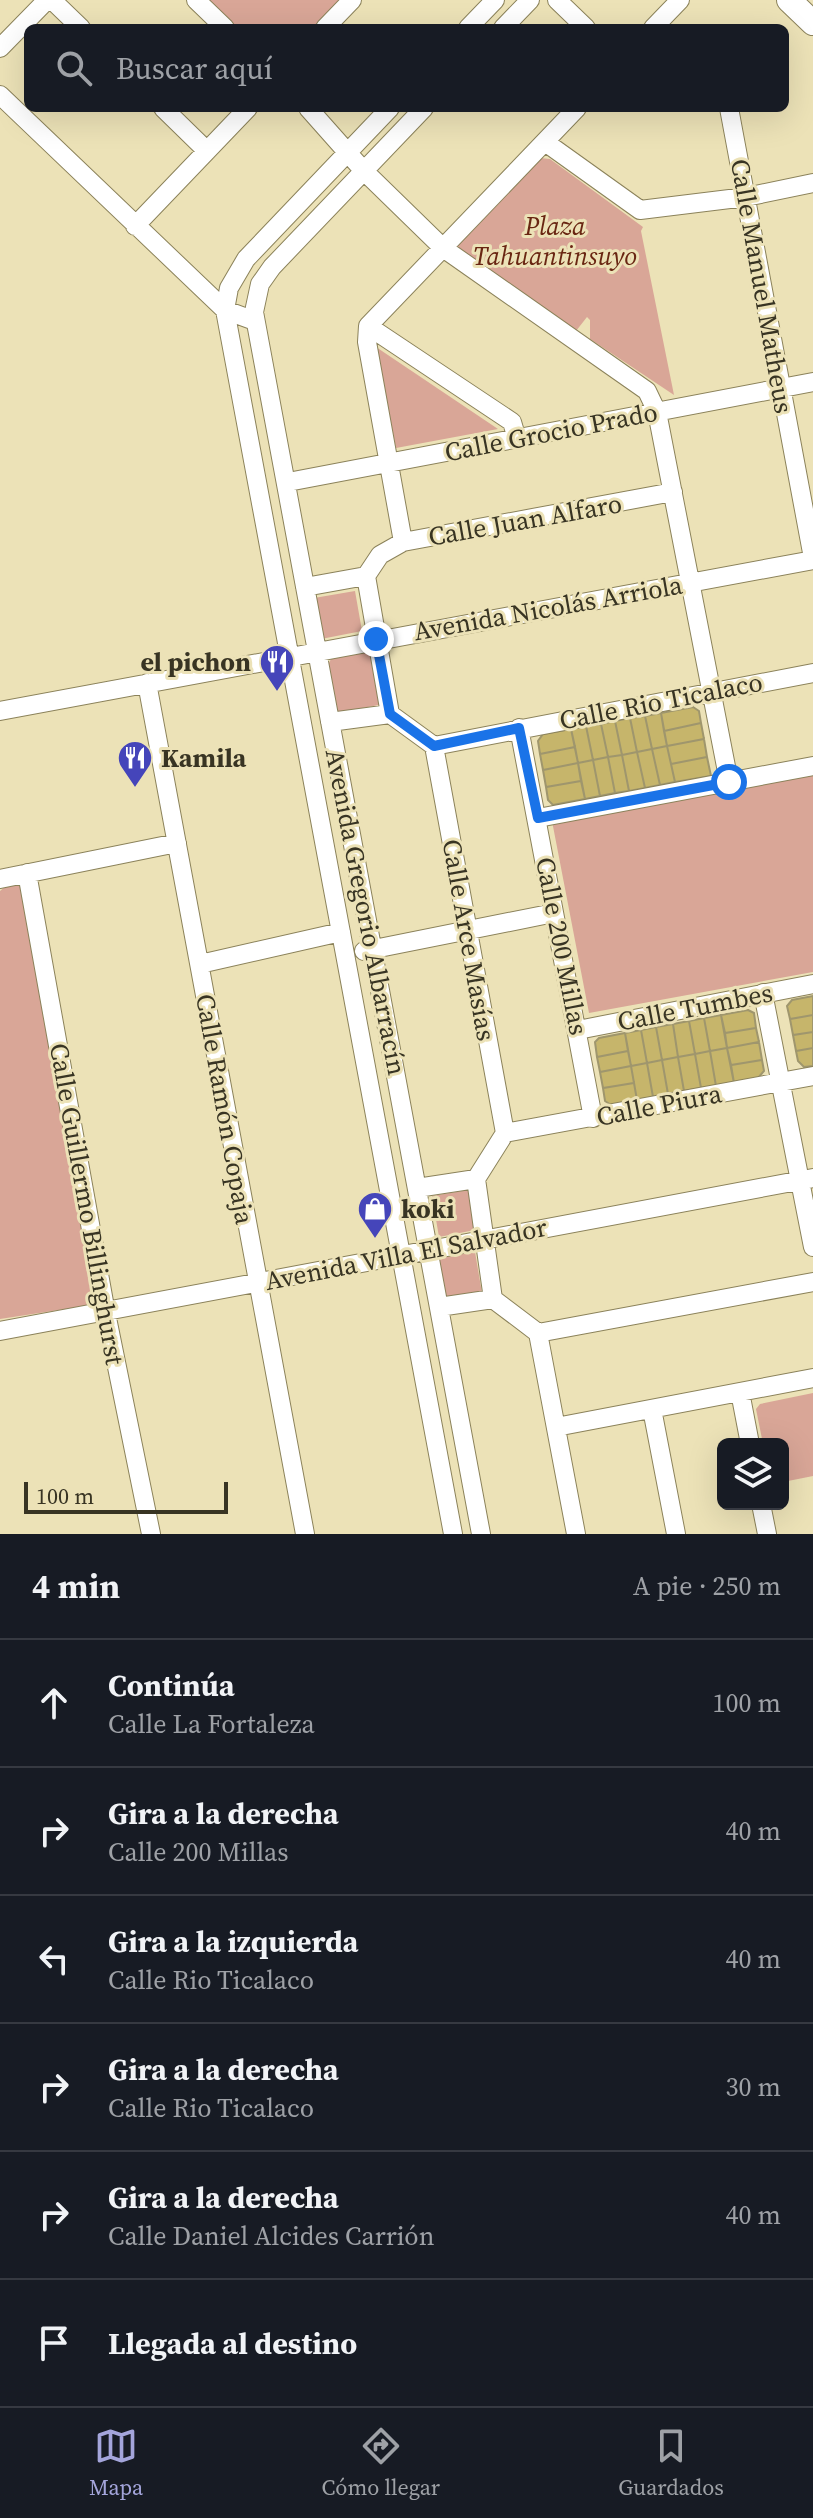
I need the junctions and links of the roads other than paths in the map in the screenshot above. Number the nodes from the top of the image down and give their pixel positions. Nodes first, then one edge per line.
1 (49, 0) edge
2 (196, 0) edge
3 (352, 0) edge
4 (495, 0) edge
5 (530, 0) edge
6 (557, 0) edge
7 (680, 0) edge
8 (789, 0) edge
9 (812, 23) edge
10 (24, 24) edge
11 (24, 24) edge
12 (76, 24) edge
13 (221, 24) edge
14 (329, 24) edge
15 (472, 24) edge
16 (507, 24) edge
17 (582, 24) edge
18 (666, 24) edge
19 (0, 48) edge
20 (0, 95) edge
21 (167, 112) edge
22 (244, 112) edge
23 (312, 112) edge
24 (386, 112) edge
25 (420, 112) edge
26 (573, 112) edge
27 (730, 112) edge
28 (545, 142) junction
29 (207, 151) junction
30 (348, 151) junction
31 (363, 170) junction
32 (813, 183) edge
33 (746, 197) junction
34 (135, 226) junction
35 (443, 248) junction
36 (225, 310) junction
37 (255, 321) junction
38 (368, 326) junction
39 (813, 382) edge
40 (781, 388) junction
41 (657, 412) junction
42 (517, 439) junction
43 (389, 463) junction
44 (288, 482) junction
45 (673, 492) junction
46 (403, 542) junction
47 (813, 559) edge
48 (366, 576) junction
49 (690, 583) junction
50 (305, 587) junction
51 (376, 639) junction
52 (317, 650) junction
53 (290, 656) junction
54 (813, 673) edge
55 (147, 683) junction
56 (711, 691) junction
57 (0, 711) edge
58 (390, 714) junction
59 (330, 722) junction
60 (519, 728) junction
61 (434, 746) junction
62 (813, 766) edge
63 (729, 782) junction
64 (538, 818) junction
65 (177, 843) junction
66 (27, 873) junction
67 (0, 879) edge
68 (554, 913) junction
69 (465, 930) junction
70 (341, 932) junction
71 (373, 949) junction
72 (346, 955) junction
73 (200, 964) junction
74 (813, 984) edge
75 (763, 993) junction
76 (578, 1030) junction
77 (813, 1076) edge
78 (779, 1083) junction
79 (593, 1118) junction
80 (505, 1133) junction
81 (476, 1179) junction
82 (806, 1179) edge
83 (417, 1188) junction
84 (484, 1239) junction
85 (813, 1247) edge
86 (428, 1250) junction
87 (401, 1255) junction
88 (256, 1282) junction
89 (813, 1282) edge
90 (493, 1299) junction
91 (439, 1307) junction
92 (106, 1313) junction
93 (0, 1331) edge
94 (538, 1333) junction
95 (813, 1378) edge
96 (740, 1392) junction
97 (652, 1409) junction
98 (556, 1427) junction
99 (749, 1438) edge
100 (762, 1510) edge
101 (151, 1534) edge
102 (305, 1534) edge
103 (453, 1534) edge
104 (481, 1534) edge
105 (576, 1534) edge
106 (676, 1534) edge
107 (767, 1534) edge

1 - 11 street
1 - 12 street
2 - 13 street
3 - 14 street
4 - 15 street
5 - 16 street
6 - 17 street
7 - 18 street
8 - 9 main road
10 - 19 street
20 - 34 street
21 - 29 street
22 - 29 street
23 - 30 street
24 - 30 street
25 - 31 street
26 - 28 street
27 - 33 street, Calle Manuel Matheus
28 - 33 street
28 - 35 street
29 - 34 street
30 - 31 street
30 - 36 street
31 - 35 street
31 - 37 street
32 - 33 street
33 - 40 street, Calle Manuel Matheus
34 - 36 street
35 - 38 street
35 - 41 street
36 - 37 street
36 - 53 street, Avenida Gregorio Albarracín
37 - 44 street, Avenida Gregorio Albarracín
38 - 42 street
38 - 43 street
39 - 40 street, Calle Grocio Prado
40 - 41 street, Calle Grocio Prado
40 - 47 street, Calle Manuel Matheus
41 - 42 street, Calle Grocio Prado
41 - 45 street
42 - 43 street, Calle Grocio Prado
43 - 44 street, Calle Grocio Prado
43 - 46 street
44 - 50 street, Avenida Gregorio Albarracín
45 - 46 street, Calle Juan Alfaro
45 - 49 street
46 - 48 street, Calle Juan Alfaro
47 - 49 street, Avenida Nicolás Arriola
48 - 50 street
48 - 51 street
49 - 51 street, Avenida Nicolás Arriola
49 - 56 street
50 - 52 street, Avenida Gregorio Albarracín
51 - 52 street, Avenida Nicolás Arriola
51 - 58 street
52 - 53 street, Avenida Nicolás Arriola
52 - 59 street, Avenida Gregorio Albarracín
53 - 55 street, Avenida Nicolás Arriola
53 - 70 street, Avenida Gregorio Albarracín
54 - 56 street, Calle Rio Ticalaco
55 - 57 street, Avenida Nicolás Arriola
55 - 65 street, Calle Ramón Copaja
56 - 60 street, Calle Rio Ticalaco
56 - 63 street
58 - 59 street
58 - 61 street
59 - 71 street, Avenida Gregorio Albarracín
60 - 61 street, Calle Rio Ticalaco
60 - 64 street, Calle 200 Millas
61 - 69 street, Calle Arce Masías
62 - 63 street
63 - 64 street
64 - 68 street, Calle 200 Millas
65 - 66 street
65 - 73 street, Calle Ramón Copaja
66 - 67 street
66 - 92 street, Calle Guillermo Billinghurst
68 - 69 street
68 - 76 street, Calle 200 Millas
69 - 71 street
69 - 80 street, Calle Arce Masías
70 - 72 street, Avenida Gregorio Albarracín
70 - 73 street
71 - 72 street
71 - 83 street, Avenida Gregorio Albarracín
72 - 87 street, Avenida Gregorio Albarracín
73 - 88 street, Calle Ramón Copaja
74 - 75 street, Calle Tumbes
75 - 76 street, Calle Tumbes
75 - 78 street
76 - 79 street, Calle 200 Millas
77 - 78 street, Calle Piura
78 - 79 street, Calle Piura
78 - 82 street
79 - 80 street, Calle Piura
80 - 81 street
81 - 83 street
81 - 84 street
82 - 84 street, Avenida Villa El Salvador
82 - 85 street
83 - 86 street, Avenida Gregorio Albarracín
84 - 86 street, Avenida Villa El Salvador
84 - 90 street
86 - 87 street, Avenida Villa El Salvador
86 - 91 street, Avenida Gregorio Albarracín
87 - 88 street, Avenida Villa El Salvador
87 - 103 street, Avenida Gregorio Albarracín
88 - 92 street, Avenida Villa El Salvador
88 - 102 street, Calle Ramón Copaja
89 - 94 street
90 - 91 street
90 - 94 street
91 - 104 street, Avenida Gregorio Albarracín
92 - 93 street, Avenida Villa El Salvador
92 - 101 street, Calle Guillermo Billinghurst
94 - 98 street
95 - 96 street
96 - 97 street
96 - 99 street
97 - 98 street
97 - 106 street
98 - 105 street
100 - 107 street

